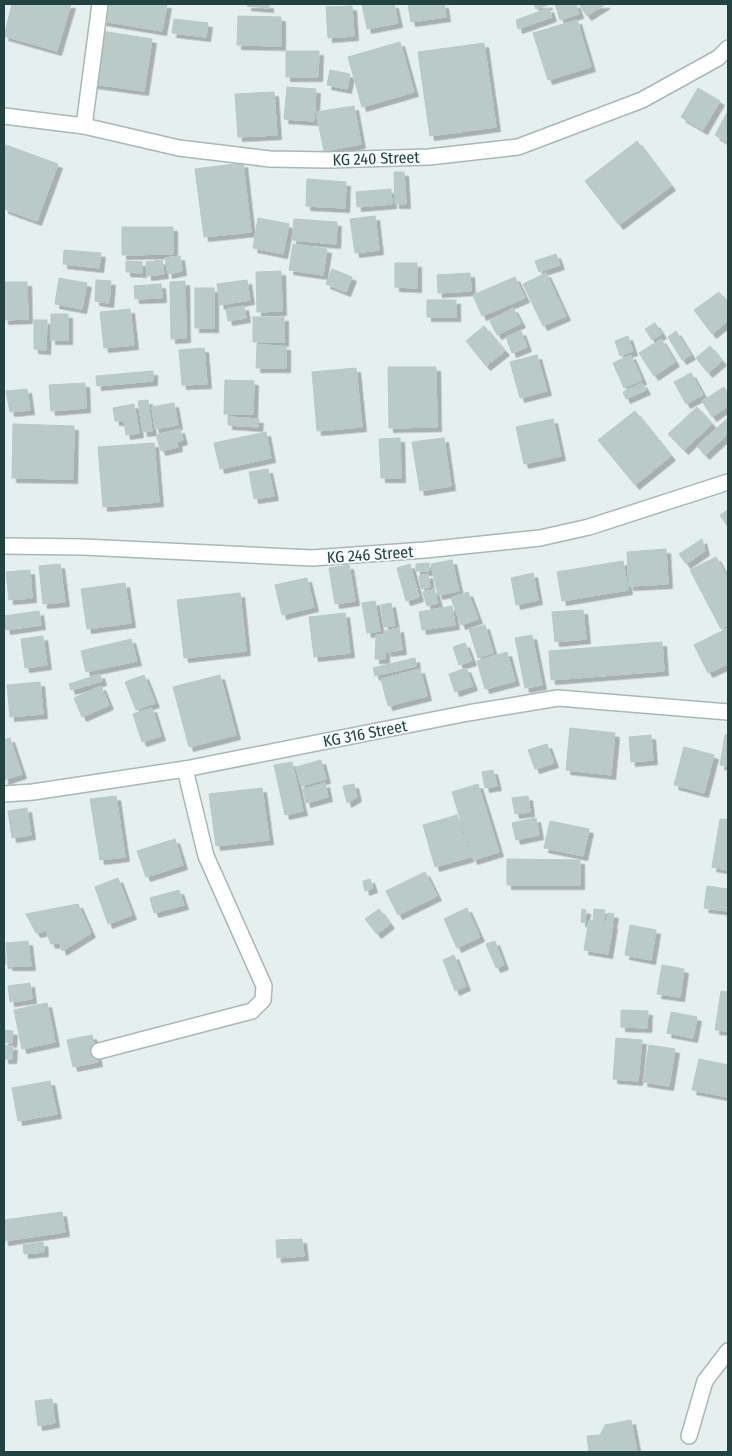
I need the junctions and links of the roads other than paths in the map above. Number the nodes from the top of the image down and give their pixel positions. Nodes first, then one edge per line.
1 (100, 4) edge
2 (728, 48) edge
3 (4, 116) edge
4 (84, 126) junction
5 (728, 482) edge
6 (4, 546) edge
7 (728, 712) edge
8 (185, 769) junction
9 (4, 794) edge
10 (99, 1051) dead end
11 (728, 1351) edge
12 (689, 1436) dead end

1 - 4 street
2 - 4 street, KG 240 Street
3 - 4 street, KG 240 Street
5 - 6 street, KG 246 Street
7 - 8 street, KG 316 Street
8 - 9 street, KG 316 Street
8 - 10 street
11 - 12 street

